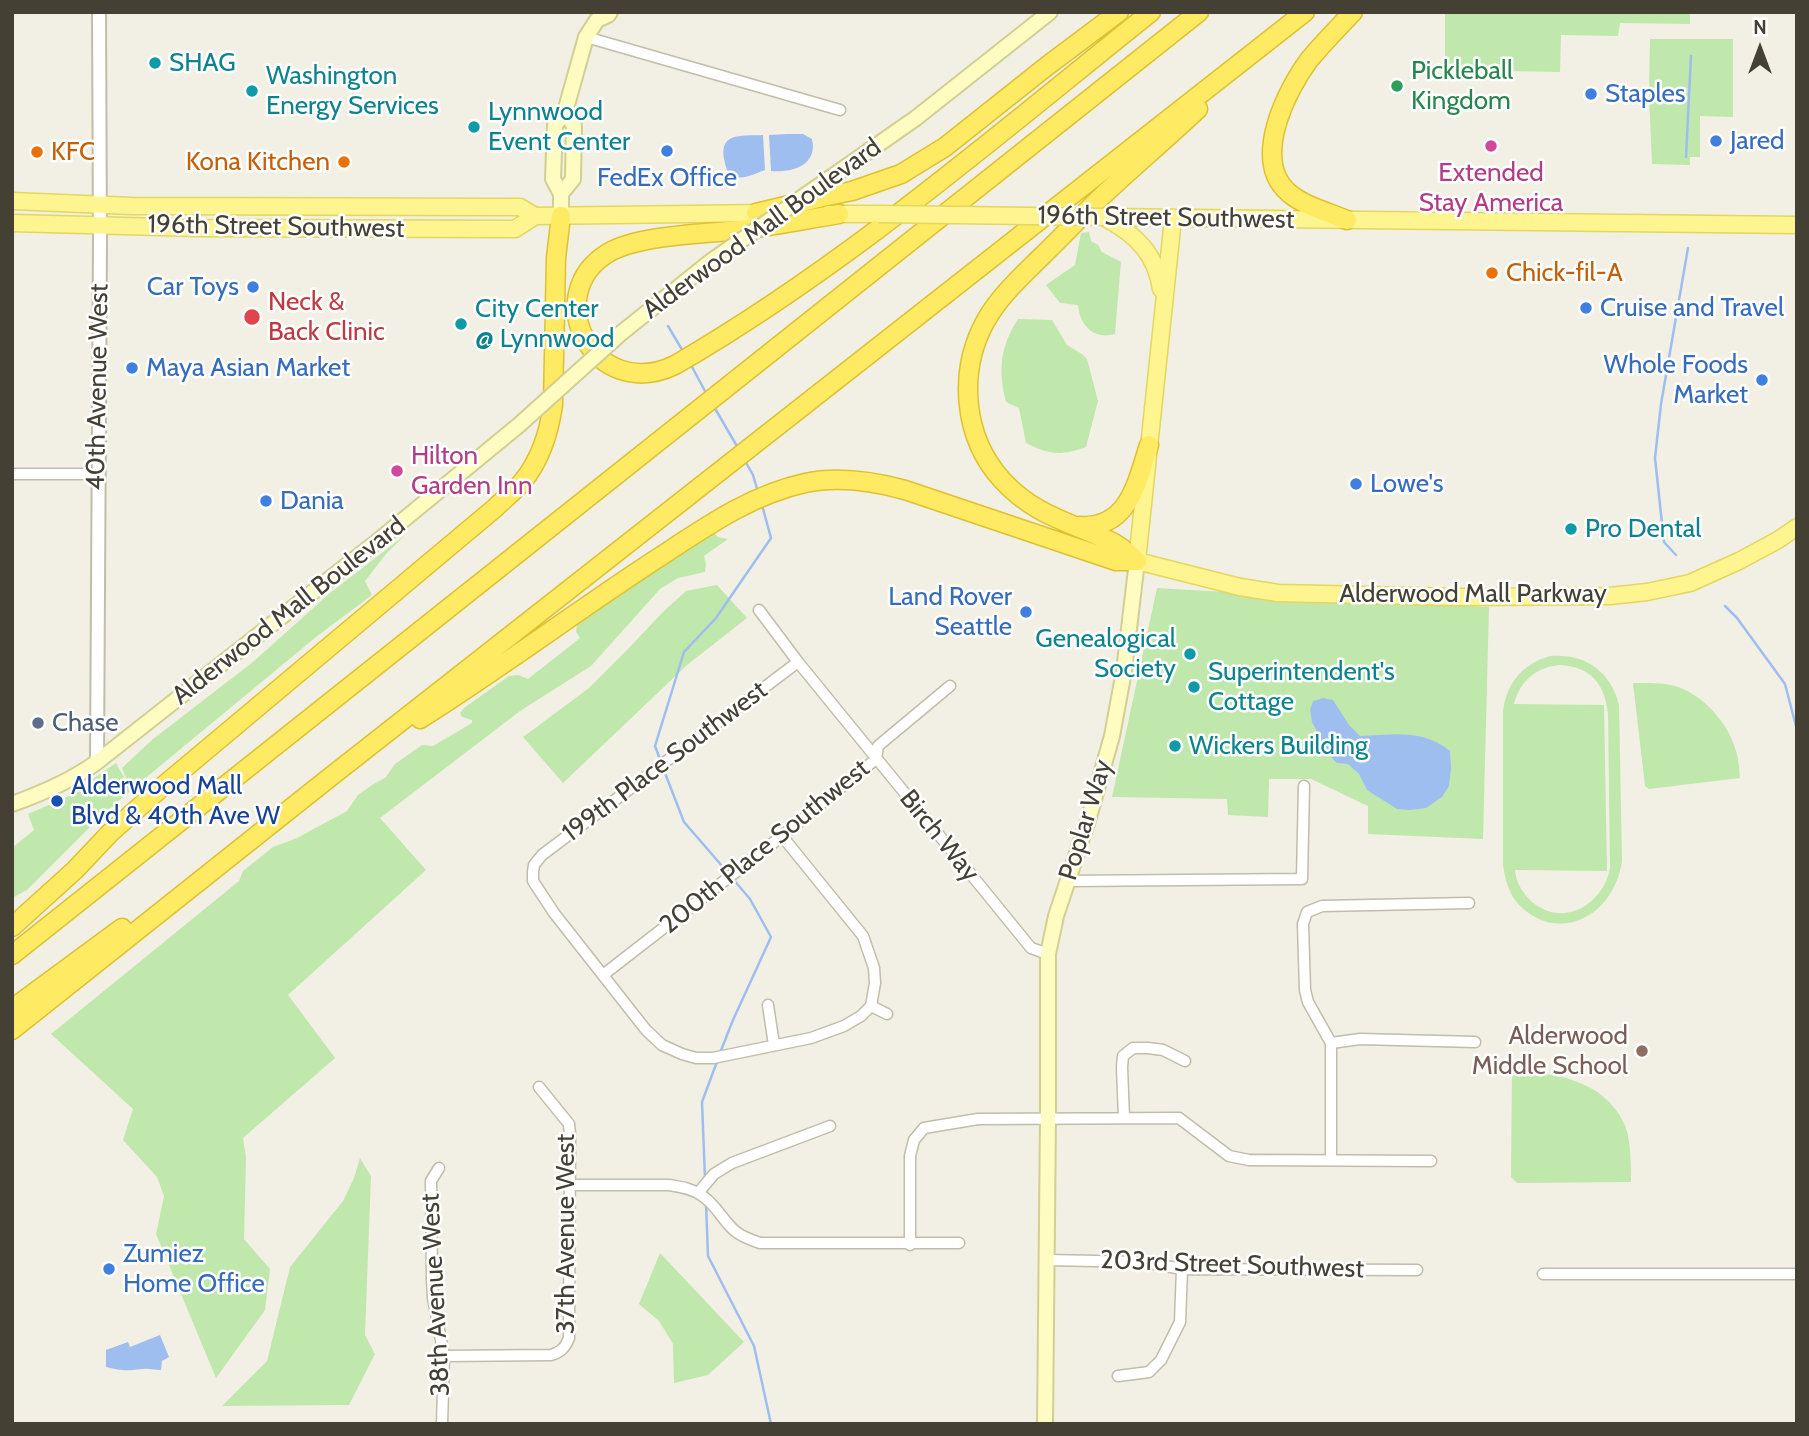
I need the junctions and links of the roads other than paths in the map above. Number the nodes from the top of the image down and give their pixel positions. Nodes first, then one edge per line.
1 (99, 12) edge
2 (1050, 12) edge
3 (1119, 12) edge
4 (1151, 12) edge
5 (1199, 12) edge
6 (1305, 12) edge
7 (1353, 12) edge
8 (601, 15) edge
9 (1274, 36) junction
10 (586, 37) junction
11 (840, 110) dead end
12 (12, 201) edge
13 (100, 205) junction
14 (756, 213) junction
15 (839, 214) junction
16 (535, 216) junction
17 (561, 216) junction
18 (1104, 217) junction
19 (1173, 219) junction
20 (1347, 220) junction
21 (12, 223) edge
22 (100, 225) junction
23 (1797, 225) edge
24 (1163, 304) junction
25 (1149, 445) junction
26 (12, 474) edge
27 (97, 474) junction
28 (1073, 526) junction
29 (1797, 527) edge
30 (1137, 561) junction
31 (759, 610) dead end
32 (798, 662) junction
33 (950, 686) dead end
34 (876, 759) junction
35 (97, 762) junction
36 (329, 778) junction
37 (1304, 786) dead end
38 (12, 804) edge
39 (782, 836) junction
40 (1067, 881) junction
41 (1469, 903) dead end
42 (12, 927) edge
43 (1048, 954) junction
44 (12, 955) edge
45 (603, 975) junction
46 (768, 1005) dead end
47 (872, 1006) junction
48 (12, 1009) edge
49 (887, 1014) dead end
50 (12, 1030) edge
51 (1475, 1042) dead end
52 (1331, 1043) junction
53 (774, 1045) junction
54 (1185, 1061) dead end
55 (539, 1087) dead end
56 (1048, 1117) junction
57 (1124, 1118) junction
58 (830, 1126) dead end
59 (1331, 1160) junction
60 (1431, 1161) dead end
61 (439, 1168) dead end
62 (571, 1185) junction
63 (698, 1193) junction
64 (959, 1243) dead end
65 (909, 1244) junction
66 (1047, 1260) junction
67 (1182, 1269) junction
68 (1417, 1270) dead end
69 (1543, 1274) dead end
70 (1797, 1275) edge
71 (444, 1356) junction
72 (1118, 1376) dead end
73 (442, 1424) edge
74 (1045, 1424) edge

1 - 13 street, 40th Avenue West
2 - 35 main road, Alderwood Mall Boulevard, bridge
3 - 14 highway
4 - 15 highway
5 - 44 highway
6 - 9 highway
7 - 20 highway
8 - 10 main road
9 - 28 highway
9 - 36 highway
10 - 11 street
10 - 17 main road
12 - 13 main road, 196th Street Southwest
13 - 16 main road, 196th Street Southwest
13 - 22 street, 40th Avenue West
14 - 15 main road, 196th Street Southwest
14 - 17 main road, 196th Street Southwest
15 - 18 main road, 196th Street Southwest, bridge
16 - 17 main road, 196th Street Southwest
16 - 22 main road, 196th Street Southwest
17 - 42 highway
18 - 19 main road, 196th Street Southwest
18 - 24 main road
19 - 20 main road, 196th Street Southwest
19 - 24 main road, Poplar Way
20 - 23 main road, 196th Street Southwest
21 - 22 main road, 196th Street Southwest
22 - 27 street, 40th Avenue West
24 - 25 main road, Poplar Way
25 - 28 highway
25 - 30 main road, Poplar Way
26 - 27 street
27 - 35 street, 40th Avenue West
28 - 30 highway
29 - 30 main road, Alderwood Mall Parkway
30 - 36 highway
30 - 40 main road, Poplar Way
31 - 32 street, Birch Way
32 - 34 street, Birch Way
32 - 45 street, 199th Place Southwest
33 - 34 street, 200th Place Southwest
34 - 39 street, 200th Place Southwest
34 - 43 street, Birch Way
35 - 38 main road, Alderwood Mall Boulevard
36 - 48 highway
36 - 50 highway
37 - 40 street
39 - 45 street, 200th Place Southwest
39 - 47 street
40 - 43 main road, Poplar Way
41 - 52 street
43 - 56 main road, Poplar Way
45 - 53 street
46 - 53 street
47 - 49 street
47 - 53 street
51 - 52 street
52 - 59 street
54 - 57 street
55 - 62 street, 37th Avenue West
56 - 57 street
56 - 65 street
56 - 66 main road, Poplar Way
57 - 59 street
58 - 63 street
59 - 60 street
61 - 71 street, 38th Avenue West
62 - 63 street
62 - 71 street, 37th Avenue West
63 - 65 street
64 - 65 street
66 - 67 street, 203rd Street Southwest
66 - 74 main road, Poplar Way
67 - 68 street, 203rd Street Southwest
67 - 72 street
69 - 70 street
71 - 73 street, 38th Avenue West

